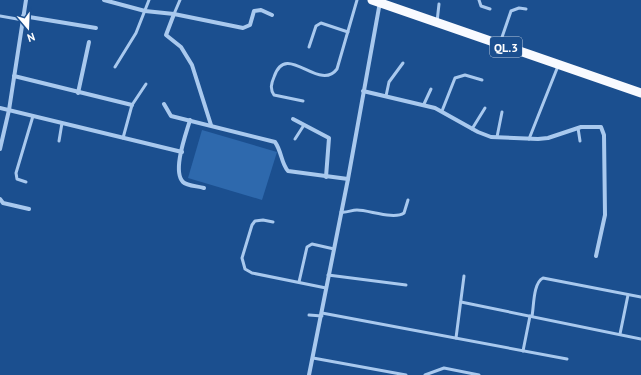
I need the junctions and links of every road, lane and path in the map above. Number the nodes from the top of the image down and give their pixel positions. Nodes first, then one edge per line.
1 (26, 0) edge
2 (104, 0) edge
3 (149, 0) edge
4 (180, 0) edge
5 (357, 0) edge
6 (479, 0) edge
7 (377, 1) edge
8 (439, 4) dead end
9 (490, 9) dead end
10 (526, 10) dead end
11 (146, 11) junction
12 (174, 14) junction
13 (272, 15) dead end
14 (0, 16) edge
15 (23, 18) junction
16 (437, 22) junction
17 (96, 28) dead end
18 (348, 32) junction
19 (89, 42) dead end
20 (500, 44) junction
21 (309, 47) dead end
22 (403, 63) dead end
23 (558, 65) junction
24 (115, 67) dead end
25 (14, 76) junction
26 (482, 80) dead end
27 (146, 84) dead end
28 (431, 89) dead end
29 (363, 91) junction
30 (78, 92) junction
31 (641, 93) edge
32 (386, 96) junction
33 (302, 101) dead end
34 (164, 104) dead end
35 (424, 104) junction
36 (132, 105) junction
37 (0, 108) edge
38 (485, 108) dead end
39 (9, 110) junction
40 (442, 111) junction
41 (502, 112) dead end
42 (33, 116) junction
43 (292, 119) dead end
44 (190, 120) junction
45 (62, 123) junction
46 (211, 125) junction
47 (304, 125) junction
48 (578, 128) junction
49 (472, 129) junction
50 (2, 132) edge
51 (498, 137) junction
52 (123, 138) junction
53 (295, 139) dead end
54 (529, 139) junction
55 (60, 141) dead end
56 (580, 141) dead end
57 (0, 149) edge
58 (182, 152) junction
59 (326, 177) junction
60 (348, 179) junction
61 (26, 182) dead end
62 (204, 188) dead end
63 (408, 200) dead end
64 (0, 201) edge
65 (29, 209) dead end
66 (341, 212) junction
67 (273, 222) dead end
68 (334, 249) junction
69 (596, 256) dead end
70 (328, 275) junction
71 (464, 276) dead end
72 (299, 282) junction
73 (406, 285) dead end
74 (326, 288) junction
75 (628, 295) junction
76 (641, 297) edge
77 (461, 302) junction
78 (309, 315) dead end
79 (322, 315) junction
80 (531, 316) junction
81 (620, 334) junction
82 (456, 338) junction
83 (641, 339) edge
84 (523, 351) junction
85 (313, 358) junction
86 (567, 359) dead end
87 (309, 375) edge
88 (406, 375) edge
89 (426, 375) edge
90 (476, 375) edge

1 - 15 street
2 - 11 street
3 - 11 lane
4 - 12 lane
5 - 18 lane
6 - 9 lane
7 - 16 highway, QL.3
7 - 29 street
8 - 16 lane
10 - 20 lane
11 - 12 street
11 - 24 lane
12 - 13 street
12 - 46 street
14 - 15 lane
15 - 17 street
15 - 25 street
16 - 20 highway, QL.3
18 - 21 lane
18 - 33 lane
19 - 30 street
20 - 23 highway, QL.3
22 - 32 lane
23 - 31 highway, QL.3
23 - 54 lane
25 - 30 street
25 - 39 street
26 - 40 lane
27 - 36 lane
28 - 35 lane
29 - 32 street
29 - 60 street
30 - 36 street
32 - 35 street
34 - 44 street
35 - 40 street
36 - 52 lane
37 - 39 street
38 - 49 lane
39 - 42 street
39 - 50 street
40 - 49 street
41 - 51 lane
42 - 45 street
42 - 61 lane
43 - 47 street
44 - 46 street
44 - 58 street
45 - 52 street
45 - 55 lane
46 - 59 street
47 - 53 lane
47 - 59 street
48 - 54 street
48 - 56 lane
48 - 69 street
49 - 51 street
50 - 57 street
51 - 54 street
52 - 58 street
58 - 62 street
59 - 60 street
60 - 66 street
63 - 66 lane
64 - 65 street
66 - 68 street
67 - 72 lane
68 - 70 street
68 - 72 lane
70 - 73 lane
70 - 74 street
71 - 77 lane
72 - 74 lane
74 - 79 street
75 - 76 lane
75 - 80 lane
75 - 81 lane
77 - 80 lane
77 - 82 lane
78 - 79 lane
79 - 82 lane
79 - 85 street
80 - 81 lane
80 - 84 lane
81 - 83 lane
82 - 84 lane
84 - 86 lane
85 - 87 street
85 - 88 lane
89 - 90 lane

